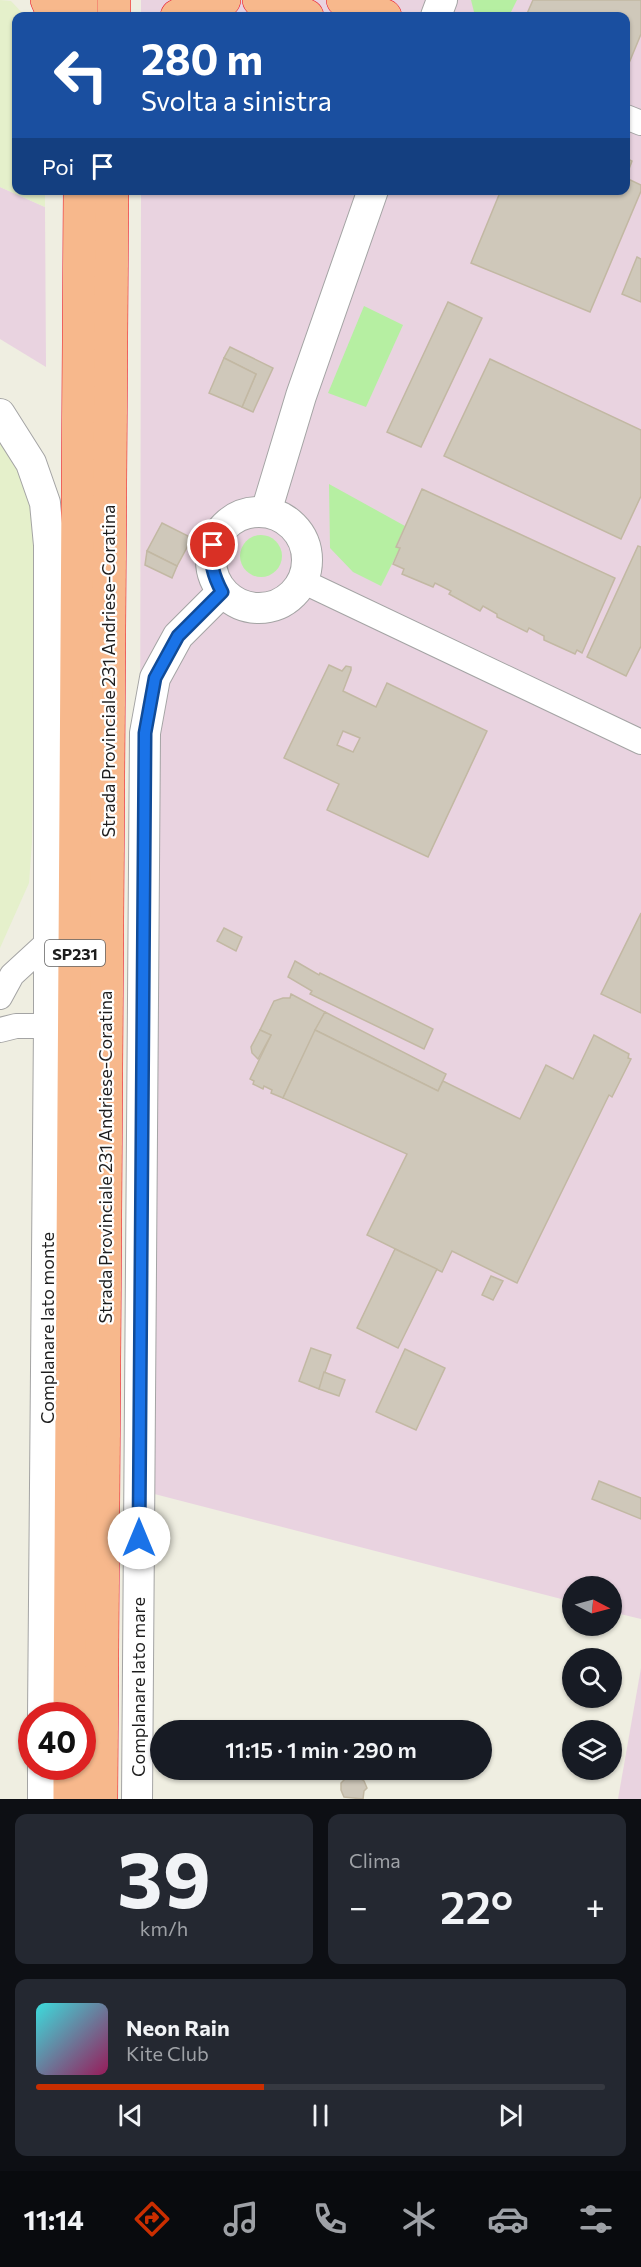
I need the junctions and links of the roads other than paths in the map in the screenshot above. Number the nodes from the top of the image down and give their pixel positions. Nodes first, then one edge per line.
1 (224, 0) edge
2 (259, 0) edge
3 (343, 0) edge
4 (184, 12) edge
5 (299, 12) edge
6 (374, 12) edge
7 (80, 195) edge
8 (112, 195) edge
9 (370, 195) edge
10 (0, 414) edge
11 (266, 512) junction
12 (302, 580) junction
13 (222, 592) junction
14 (641, 742) edge
15 (49, 941) junction
16 (0, 998) edge
17 (49, 1026) junction
18 (0, 1030) edge
19 (43, 1702) edge
20 (70, 1702) edge
21 (43, 1780) edge
22 (70, 1780) edge
23 (43, 1799) edge
24 (70, 1799) edge
25 (101, 1799) edge
26 (137, 1799) edge

1 - 4 highway
2 - 5 highway
3 - 6 highway
7 - 20 highway, Strada Provinciale 231 Andriese-Coratina / SP231
8 - 25 highway, Strada Provinciale 231 Andriese-Coratina / SP231
9 - 11 street
10 - 15 street, Complanare lato monte
11 - 12 street
11 - 13 street
12 - 13 street
12 - 14 street
13 - 26 street, Complanare lato mare
15 - 16 street
15 - 17 street, Complanare lato monte
17 - 18 street
17 - 19 street, Complanare lato monte
21 - 23 street
22 - 24 highway

